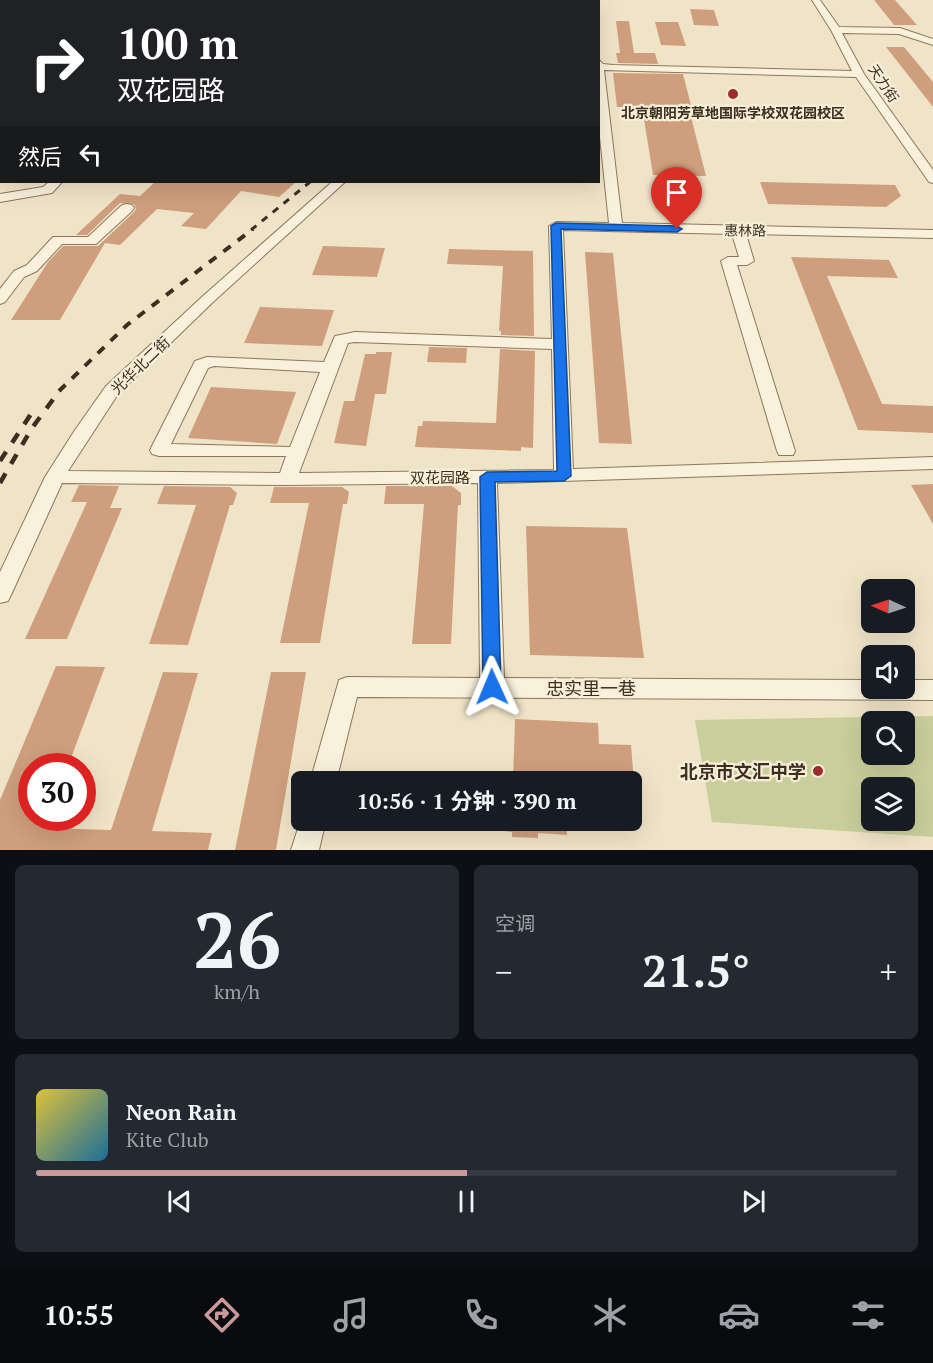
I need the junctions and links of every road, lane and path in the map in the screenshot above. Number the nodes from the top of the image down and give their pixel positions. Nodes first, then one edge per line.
1 (816, 0) edge
2 (836, 30) junction
3 (933, 42) edge
4 (600, 65) edge
5 (859, 74) junction
6 (600, 75) edge
7 (933, 179) edge
8 (55, 183) edge
9 (338, 183) edge
10 (0, 198) edge
11 (127, 208) dead end
12 (616, 228) junction
13 (738, 230) junction
14 (933, 234) edge
15 (0, 299) edge
16 (560, 344) junction
17 (330, 367) junction
18 (284, 451) dead end
19 (786, 451) dead end
20 (933, 463) edge
21 (564, 476) junction
22 (55, 477) junction
23 (487, 477) junction
24 (287, 479) junction
25 (0, 595) edge
26 (492, 687) junction
27 (933, 690) edge
28 (326, 771) edge
29 (310, 831) edge
30 (305, 850) edge

1 - 2 street, 天力街
2 - 3 street
2 - 5 street, 天力街
4 - 5 street
5 - 7 street, 天力街
6 - 12 street
8 - 10 street
9 - 22 street, 光华北二街
11 - 15 street
12 - 13 street, 惠林路
12 - 16 street, 惠林路
13 - 14 street, 惠林路
13 - 19 street
16 - 17 street
16 - 21 street
17 - 18 street
17 - 24 street
20 - 21 street, 双花园路
21 - 23 street, 双花园路
22 - 24 street, 双花园路
22 - 25 street, 光华北二街
23 - 24 street, 双花园路
23 - 26 street
26 - 27 street, 忠实里一巷
26 - 28 street, 忠实里一巷
29 - 30 street

